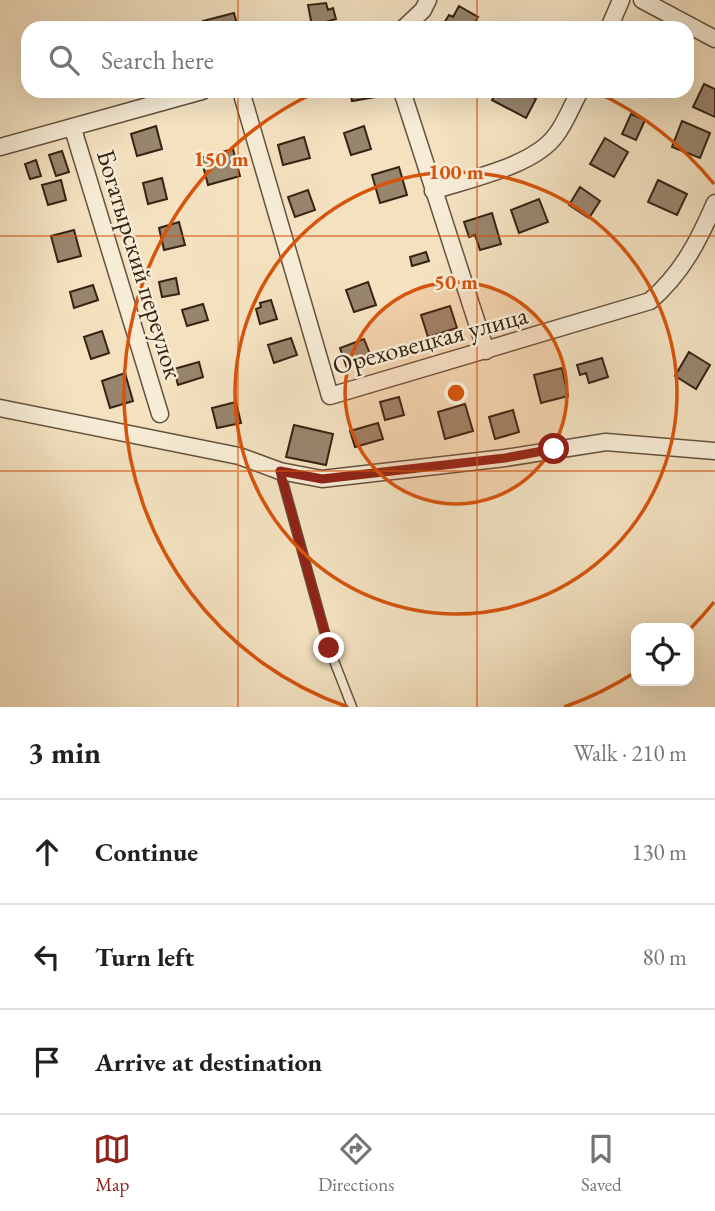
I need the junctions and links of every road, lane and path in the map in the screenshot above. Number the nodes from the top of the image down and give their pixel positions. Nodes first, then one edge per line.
1 (428, 0) edge
2 (621, 0) edge
3 (642, 0) edge
4 (411, 21) edge
5 (612, 21) edge
6 (681, 21) edge
7 (694, 28) edge
8 (715, 39) edge
9 (178, 98) edge
10 (243, 98) edge
11 (404, 98) edge
12 (576, 98) edge
13 (73, 129) junction
14 (0, 147) edge
15 (433, 191) junction
16 (715, 203) edge
17 (486, 351) junction
18 (0, 408) edge
19 (160, 414) dead end
20 (715, 451) edge
21 (280, 471) junction
22 (352, 707) edge

1 - 4 street
2 - 5 street
3 - 6 street
7 - 8 street
9 - 13 street
10 - 17 street, Ореховецкая улица
11 - 15 street
12 - 15 street
13 - 14 street
13 - 19 street, Богатырский переулок
15 - 17 street
16 - 17 street, Ореховецкая улица
18 - 21 street
20 - 21 street
21 - 22 lane

